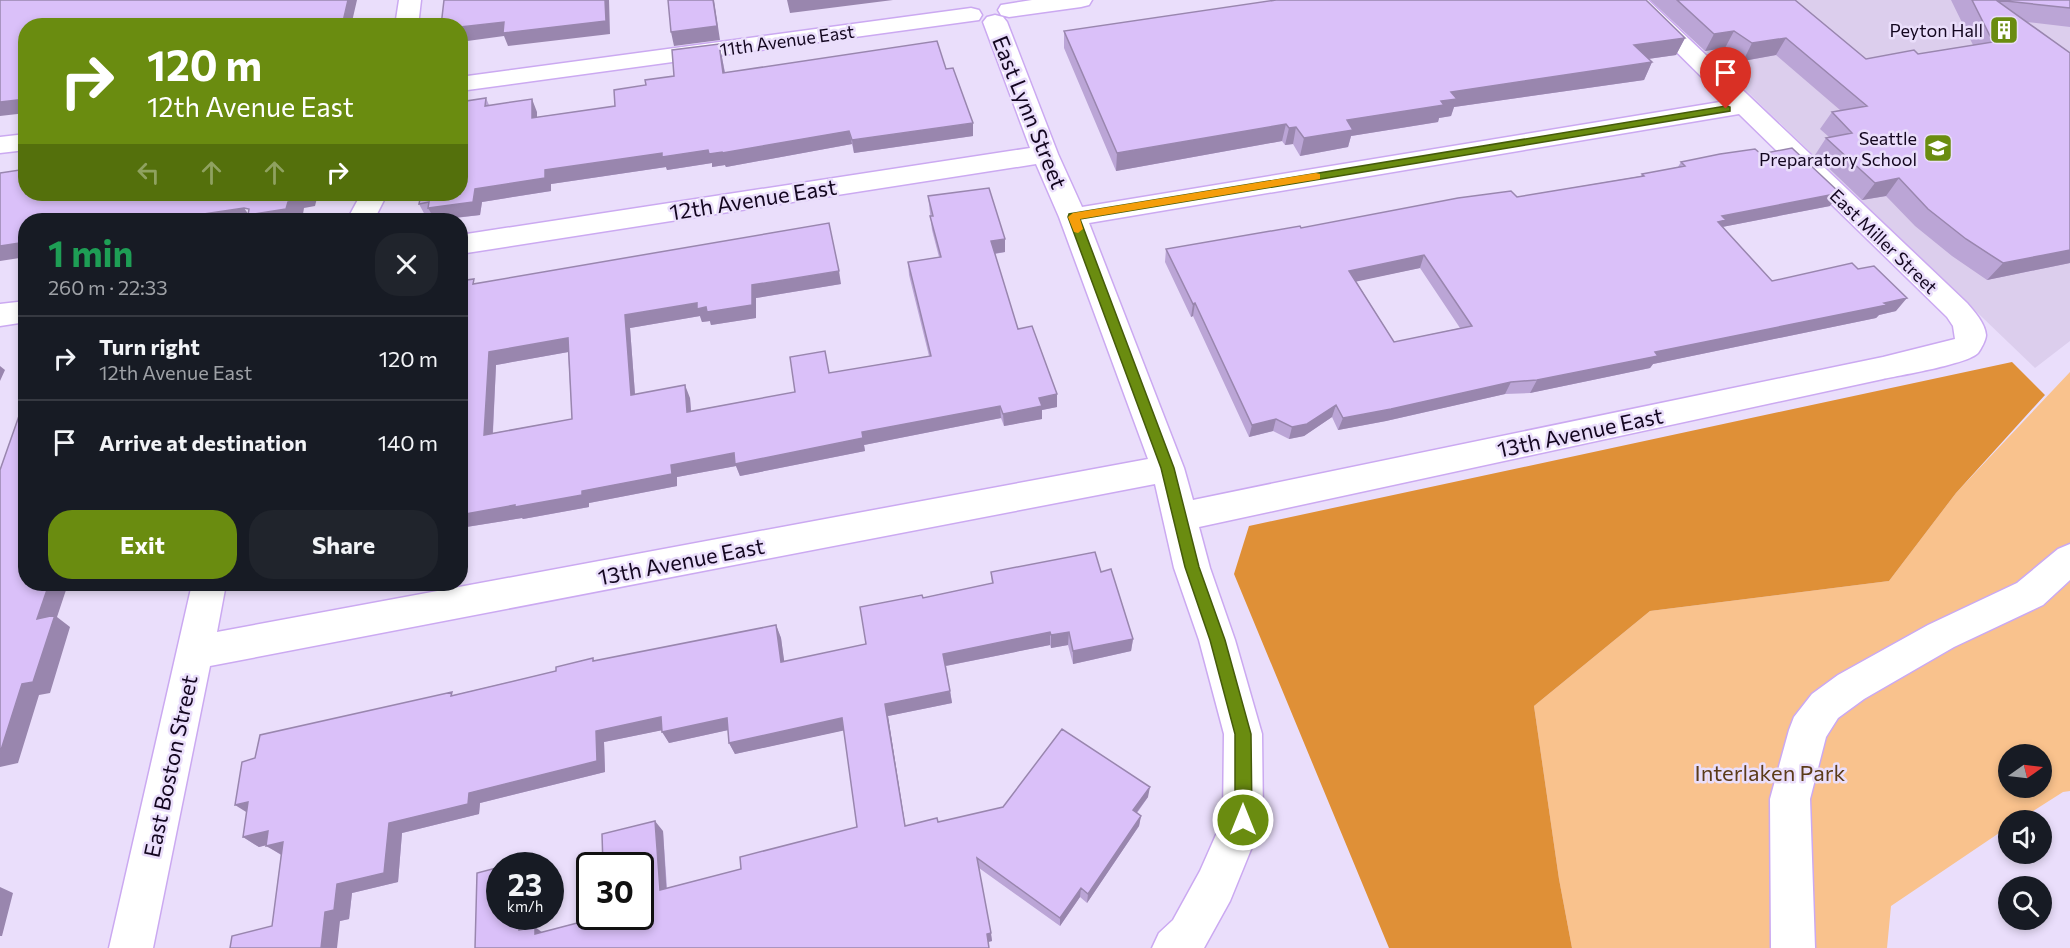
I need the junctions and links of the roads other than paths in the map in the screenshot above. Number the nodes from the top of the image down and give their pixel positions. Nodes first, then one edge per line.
1 (410, 0) edge
2 (1082, 0) edge
3 (1635, 0) edge
4 (989, 10) edge
5 (407, 18) edge
6 (468, 83) edge
7 (1744, 106) junction
8 (18, 143) edge
9 (0, 145) edge
10 (1045, 154) junction
11 (1073, 217) junction
12 (468, 244) edge
13 (18, 312) edge
14 (0, 315) edge
15 (1971, 336) joint
16 (1168, 468) junction
17 (1180, 517) junction
18 (2070, 560) edge
19 (207, 591) edge
20 (194, 653) junction
21 (131, 948) edge
22 (1174, 948) edge
23 (1793, 948) edge

1 - 5 street
2 - 4 street, 11th Avenue East
3 - 7 street, East Miller Street
4 - 6 street, 11th Avenue East
4 - 10 street, East Lynn Street
7 - 11 street
7 - 15 street, East Miller Street
8 - 9 street
10 - 11 street, East Lynn Street
10 - 12 street, 12th Avenue East
11 - 16 street, East Lynn Street
13 - 14 street
15 - 17 street, 13th Avenue East
16 - 17 street, East Lynn Street
16 - 20 street, 13th Avenue East
17 - 22 street, East Lynn Street
18 - 23 street
19 - 20 street, East Boston Street
20 - 21 street, East Boston Street

